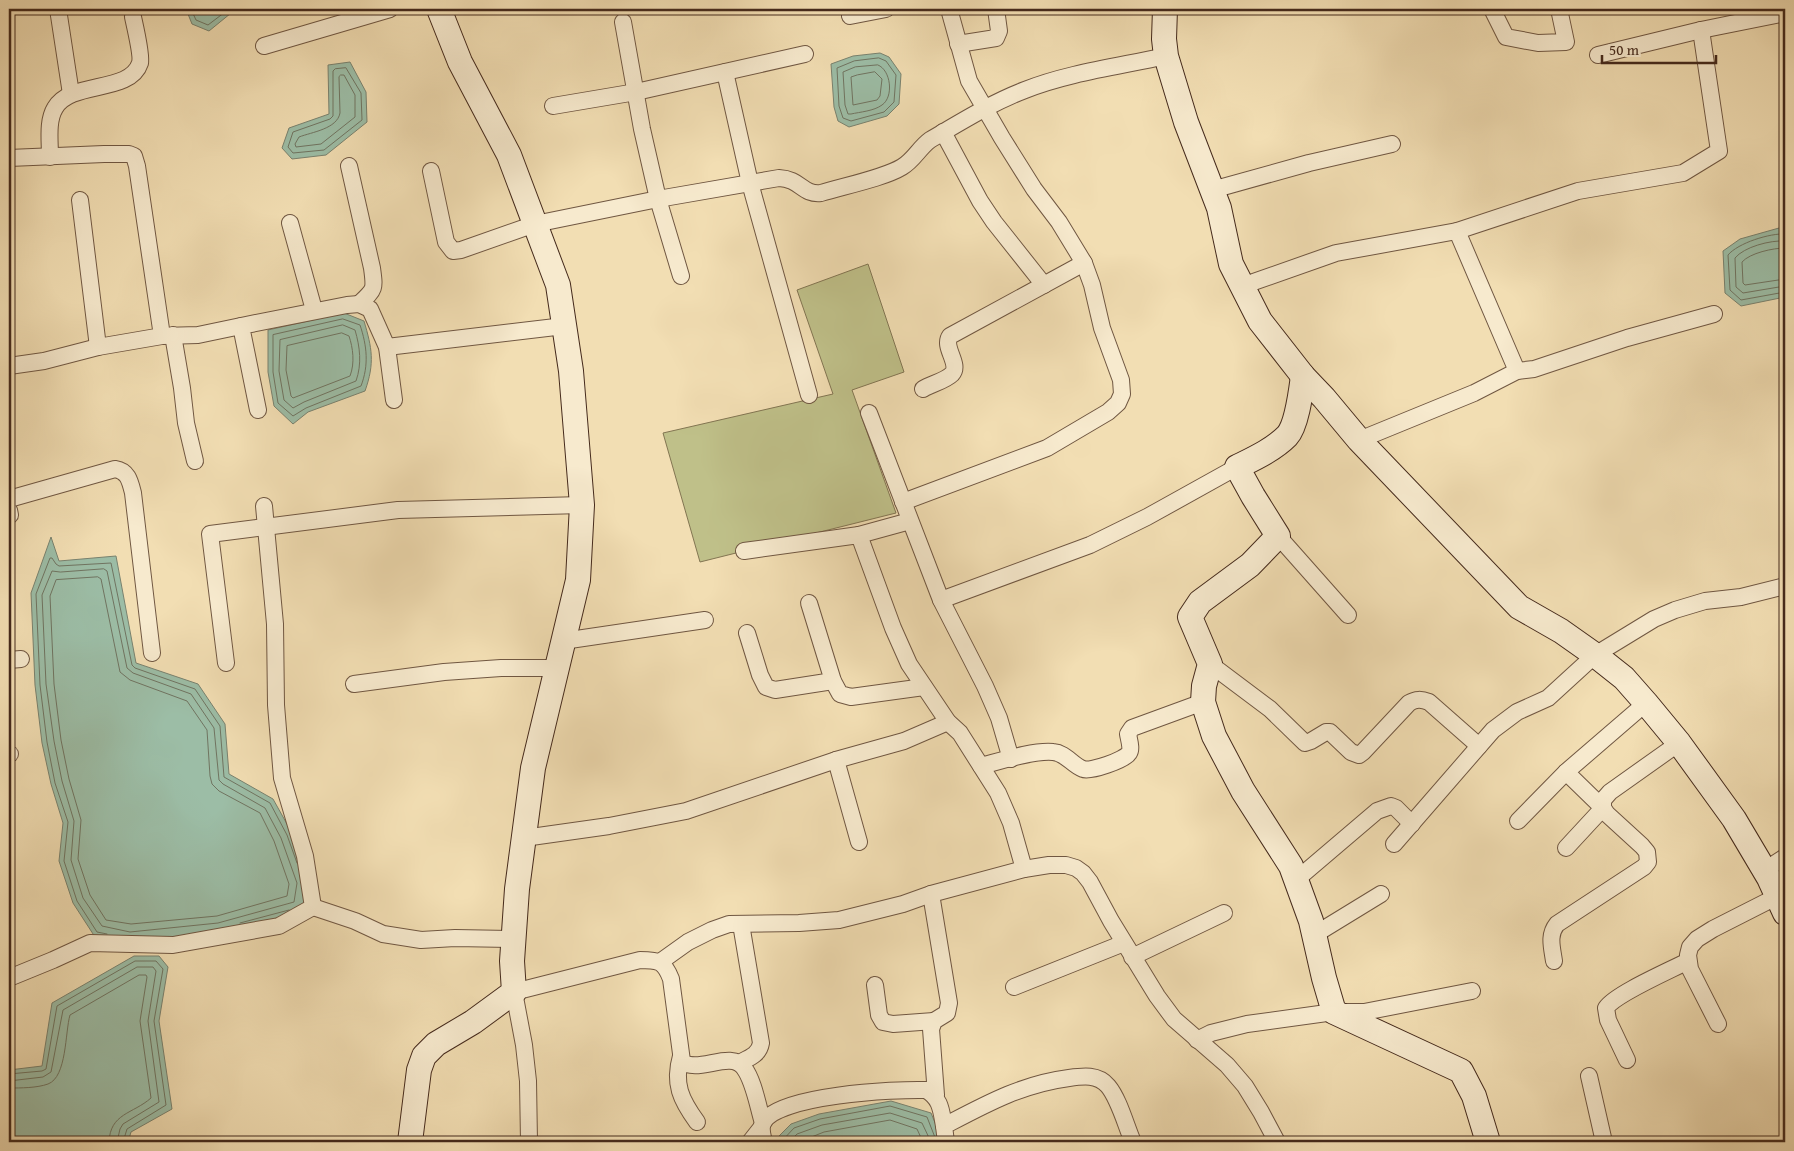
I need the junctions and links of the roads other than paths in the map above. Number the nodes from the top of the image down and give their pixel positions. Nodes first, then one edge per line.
1 (58, 9) edge
2 (390, 9) edge
3 (439, 9) edge
4 (886, 9) edge
5 (949, 9) edge
6 (996, 9) edge
7 (1165, 9) edge
8 (1492, 9) edge
9 (1559, 9) edge
10 (1785, 13) edge
11 (850, 16) dead end
12 (134, 17) dead end
13 (623, 22) dead end
14 (1701, 30) junction
15 (958, 44) junction
16 (264, 46) dead end
17 (805, 54) dead end
18 (1598, 55) dead end
19 (1166, 56) junction
20 (726, 72) junction
21 (636, 92) junction
22 (71, 94) junction
23 (553, 106) dead end
24 (985, 108) junction
25 (943, 132) junction
26 (1392, 144) dead end
27 (50, 157) junction
28 (9, 158) edge
29 (349, 166) dead end
30 (431, 171) dead end
31 (750, 183) junction
32 (1212, 190) junction
33 (658, 199) junction
34 (80, 200) dead end
35 (290, 223) dead end
36 (535, 224) junction
37 (1457, 230) junction
38 (1084, 263) junction
39 (681, 276) dead end
40 (1044, 285) junction
41 (1242, 286) junction
42 (359, 304) junction
43 (314, 310) junction
44 (1714, 314) dead end
45 (241, 326) junction
46 (564, 326) junction
47 (168, 336) junction
48 (98, 347) junction
49 (387, 347) junction
50 (9, 366) edge
51 (1517, 371) junction
52 (1303, 376) junction
53 (923, 388) dead end
54 (809, 395) dead end
55 (394, 400) dead end
56 (258, 410) dead end
57 (869, 413) dead end
58 (1359, 440) junction
59 (195, 461) dead end
60 (1237, 467) junction
61 (9, 499) edge
62 (902, 502) junction
63 (582, 505) junction
64 (264, 506) dead end
65 (9, 510) edge
66 (9, 516) edge
67 (910, 521) junction
68 (266, 527) junction
69 (859, 535) junction
70 (1278, 536) junction
71 (744, 551) dead end
72 (1785, 586) edge
73 (941, 600) junction
74 (810, 603) dead end
75 (1348, 615) dead end
76 (705, 620) dead end
77 (747, 633) dead end
78 (563, 640) junction
79 (152, 653) dead end
80 (1594, 655) junction
81 (226, 663) dead end
82 (1210, 664) junction
83 (558, 668) junction
84 (833, 680) junction
85 (354, 684) dead end
86 (924, 687) junction
87 (1203, 702) junction
88 (1646, 703) junction
89 (948, 722) junction
90 (1679, 743) junction
91 (1478, 746) junction
92 (1011, 759) junction
93 (836, 760) junction
94 (981, 766) junction
95 (1566, 772) junction
96 (1603, 808) junction
97 (1518, 821) dead end
98 (1412, 824) junction
99 (524, 838) junction
100 (859, 842) dead end
101 (1394, 844) dead end
102 (1566, 848) dead end
103 (1785, 857) edge
104 (1024, 868) junction
105 (1765, 870) junction
106 (1296, 880) junction
107 (931, 894) junction
108 (1381, 894) dead end
109 (1782, 904) edge
110 (313, 907) junction
111 (1224, 914) dead end
112 (741, 924) junction
113 (1314, 936) junction
114 (514, 939) junction
115 (1128, 950) junction
116 (660, 962) junction
117 (1554, 962) dead end
118 (1688, 962) junction
119 (9, 978) edge
120 (875, 985) dead end
121 (1014, 988) dead end
122 (1472, 991) dead end
123 (514, 992) junction
124 (1334, 1012) junction
125 (934, 1021) junction
126 (1718, 1024) dead end
127 (1197, 1040) junction
128 (681, 1056) junction
129 (1627, 1060) dead end
130 (739, 1063) junction
131 (1589, 1076) dead end
132 (936, 1096) junction
133 (697, 1122) dead end
134 (763, 1131) edge
135 (945, 1134) edge
136 (410, 1142) edge
137 (529, 1142) edge
138 (750, 1142) edge
139 (1133, 1142) edge
140 (1277, 1142) edge
141 (1488, 1142) edge
142 (1604, 1142) edge

1 - 22 street
2 - 16 street
3 - 36 street
4 - 11 street
5 - 15 street
6 - 15 street
7 - 19 street
8 - 9 street
10 - 14 street
12 - 22 street
13 - 21 street
14 - 18 street
14 - 37 street
15 - 24 street
17 - 20 street
19 - 24 street
19 - 32 street
20 - 21 street
20 - 31 street
21 - 23 street
21 - 33 street
22 - 27 street
24 - 25 street
24 - 38 street
25 - 31 street
25 - 40 street
26 - 32 street
27 - 28 street
27 - 47 street
29 - 42 street
30 - 36 street
31 - 33 street
31 - 54 street
32 - 41 street
33 - 36 street
33 - 39 street
34 - 48 street
35 - 43 street
36 - 46 street
37 - 41 street
37 - 51 street
38 - 40 street
38 - 62 street
40 - 53 street
41 - 52 street
42 - 43 street
42 - 49 street
43 - 45 street
44 - 51 street
45 - 47 street
45 - 56 street
46 - 49 street
46 - 63 street
47 - 48 street
47 - 59 street
48 - 50 street
49 - 55 street
51 - 58 street
52 - 58 street
52 - 60 street
57 - 62 street
58 - 80 street
60 - 70 street
60 - 73 street
61 - 79 street
62 - 67 street
63 - 68 street
63 - 78 street
64 - 68 street
65 - 66 street
67 - 69 street
67 - 73 street
68 - 81 street
68 - 110 street
69 - 71 street
69 - 86 street
70 - 75 street
70 - 82 street
72 - 80 street
73 - 92 street
74 - 84 street
76 - 78 street
77 - 84 street
78 - 83 street
80 - 88 street
80 - 91 street
82 - 87 street
82 - 91 street
83 - 85 street
83 - 99 street
84 - 86 street
86 - 89 street
87 - 92 street
87 - 106 street
88 - 90 street
88 - 95 street
89 - 93 street
89 - 94 street
90 - 96 street
90 - 105 street
91 - 98 street
92 - 94 street
93 - 99 street
93 - 100 street
94 - 104 street
95 - 96 street
95 - 97 street
96 - 102 street
96 - 117 street
98 - 101 street
98 - 106 street
99 - 114 street
103 - 105 street
104 - 107 street
104 - 115 street
105 - 109 street
106 - 113 street
107 - 112 street
107 - 125 street
108 - 113 street
109 - 118 street
110 - 114 street
110 - 119 street
111 - 115 street
112 - 116 street
112 - 130 street
113 - 124 street
114 - 123 street
115 - 121 street
115 - 127 street
116 - 123 street
116 - 128 street
118 - 126 street
118 - 129 street
120 - 125 street
122 - 124 street
123 - 136 street
123 - 137 street
124 - 127 street
124 - 141 street
125 - 132 street
127 - 140 street
128 - 130 street
128 - 133 street
130 - 134 street
131 - 142 street
132 - 134 street
132 - 135 street
134 - 138 street
135 - 139 street

